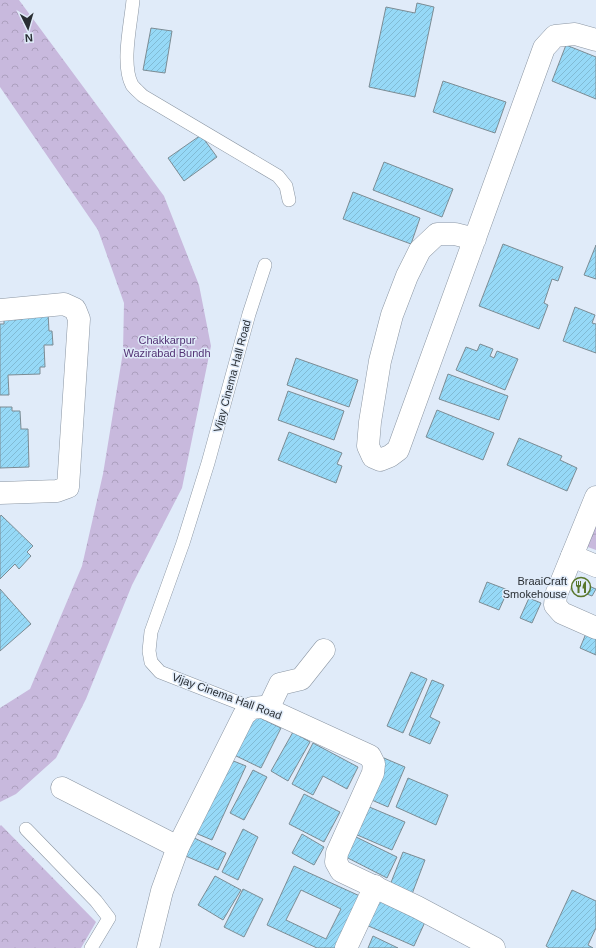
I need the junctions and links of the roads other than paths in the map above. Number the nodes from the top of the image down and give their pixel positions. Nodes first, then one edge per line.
1 (133, 0) edge
2 (596, 40) edge
3 (288, 200) dead end
4 (475, 239) junction
5 (265, 265) dead end
6 (0, 310) edge
7 (0, 493) edge
8 (596, 496) edge
9 (572, 556) junction
10 (596, 566) edge
11 (596, 628) edge
12 (324, 650) dead end
13 (260, 708) junction
14 (62, 788) dead end
15 (26, 829) dead end
16 (178, 847) junction
17 (375, 886) junction
18 (91, 948) edge
19 (148, 948) edge
20 (346, 948) edge
21 (494, 948) edge

1 - 3 lane
2 - 4 street
4 - 4 street
5 - 13 lane, Vijay Cinema Hall Road
6 - 7 street
8 - 9 street
9 - 10 street
9 - 11 street
12 - 13 street
13 - 16 street
13 - 17 street, Vijay Cinema Hall Road
14 - 16 street
15 - 18 lane
16 - 19 street
17 - 20 street
17 - 21 street, Vijay Cinema Hall Road

